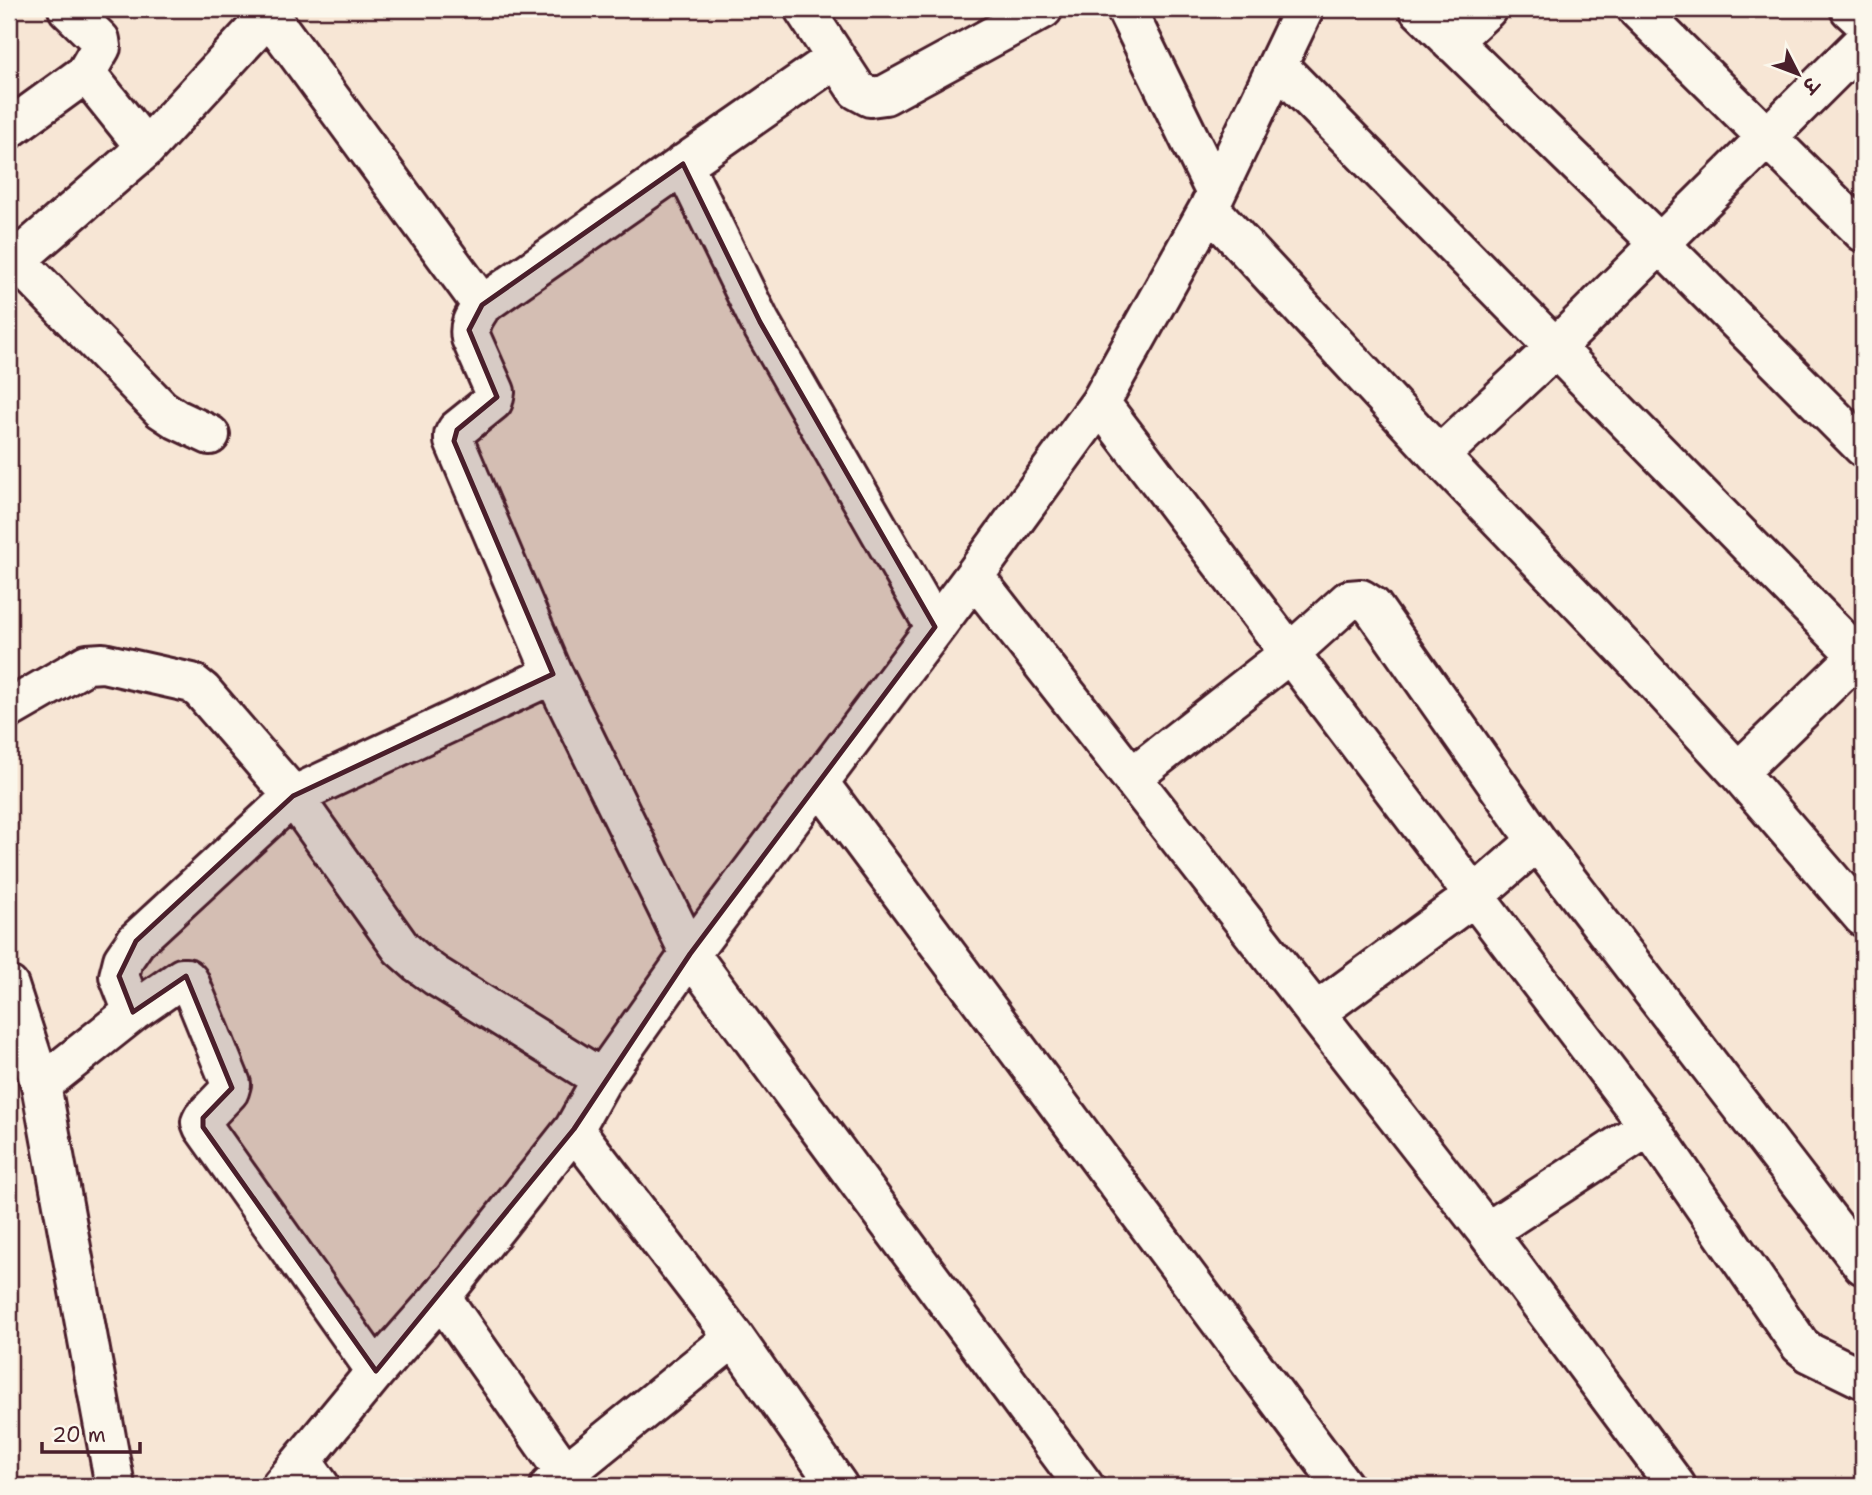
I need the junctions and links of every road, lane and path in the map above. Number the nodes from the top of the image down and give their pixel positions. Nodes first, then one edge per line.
1 (68, 9) edge
2 (804, 9) edge
3 (1043, 9) edge
4 (1126, 9) edge
5 (1304, 9) edge
6 (1419, 9) edge
7 (1487, 9) edge
8 (1637, 9) edge
9 (1850, 9) edge
10 (268, 12) edge
11 (1863, 21) edge
12 (1451, 42) junction
13 (1863, 42) edge
14 (836, 58) junction
15 (1278, 66) junction
16 (86, 73) junction
17 (9, 129) edge
18 (1768, 137) junction
19 (146, 148) junction
20 (683, 164) junction
21 (1213, 200) junction
22 (1863, 232) edge
23 (1660, 243) junction
24 (12, 263) edge
25 (482, 305) junction
26 (1556, 347) junction
27 (1100, 403) junction
28 (210, 435) dead end
29 (1863, 447) edge
30 (1439, 456) junction
31 (974, 576) junction
32 (935, 627) junction
33 (1290, 653) junction
34 (1862, 656) edge
35 (554, 674) junction
36 (9, 709) edge
37 (1738, 772) junction
38 (1132, 777) junction
39 (819, 783) junction
40 (293, 796) junction
41 (1537, 841) junction
42 (1856, 891) edge
43 (1474, 896) junction
44 (691, 954) junction
45 (9, 986) edge
46 (133, 1012) junction
47 (1315, 1013) junction
48 (602, 1079) junction
49 (41, 1085) junction
50 (1649, 1126) junction
51 (574, 1129) junction
52 (1487, 1232) junction
53 (1863, 1265) edge
54 (441, 1297) junction
55 (734, 1337) junction
56 (376, 1371) junction
57 (1863, 1379) edge
58 (301, 1478) edge
59 (563, 1482) edge
60 (115, 1486) edge
61 (838, 1486) edge
62 (1084, 1486) edge
63 (1343, 1486) edge
64 (1676, 1486) edge

1 - 16 street
2 - 14 street
3 - 14 street
4 - 21 street
5 - 15 street
6 - 12 street
7 - 12 street
8 - 18 street
9 - 11 street
10 - 19 street
10 - 25 street
12 - 23 street
13 - 18 street
14 - 20 street
15 - 21 street
15 - 26 street
16 - 17 street
16 - 19 street
18 - 22 street
18 - 23 street
19 - 24 street
20 - 25 street
20 - 32 street
21 - 27 street
21 - 30 street
23 - 26 street
23 - 29 street
24 - 28 street
25 - 35 street
26 - 30 street
26 - 34 street
27 - 31 street
27 - 33 street
30 - 37 street
31 - 32 street
31 - 38 street
32 - 39 street
33 - 38 street
33 - 41 street
33 - 43 street
34 - 37 street
35 - 40 street
35 - 44 street
36 - 40 street
37 - 42 street
38 - 47 street
39 - 44 street
39 - 63 street
40 - 46 street
40 - 48 street
41 - 43 street
41 - 53 street
43 - 47 street
43 - 50 street
44 - 48 street
44 - 62 street
45 - 49 street
46 - 49 street
46 - 56 street
47 - 52 street
48 - 51 street
49 - 60 street
50 - 52 street
50 - 57 street
51 - 54 street
51 - 55 street
52 - 64 street
54 - 56 street
54 - 59 street
55 - 59 street
55 - 61 street
56 - 58 street

